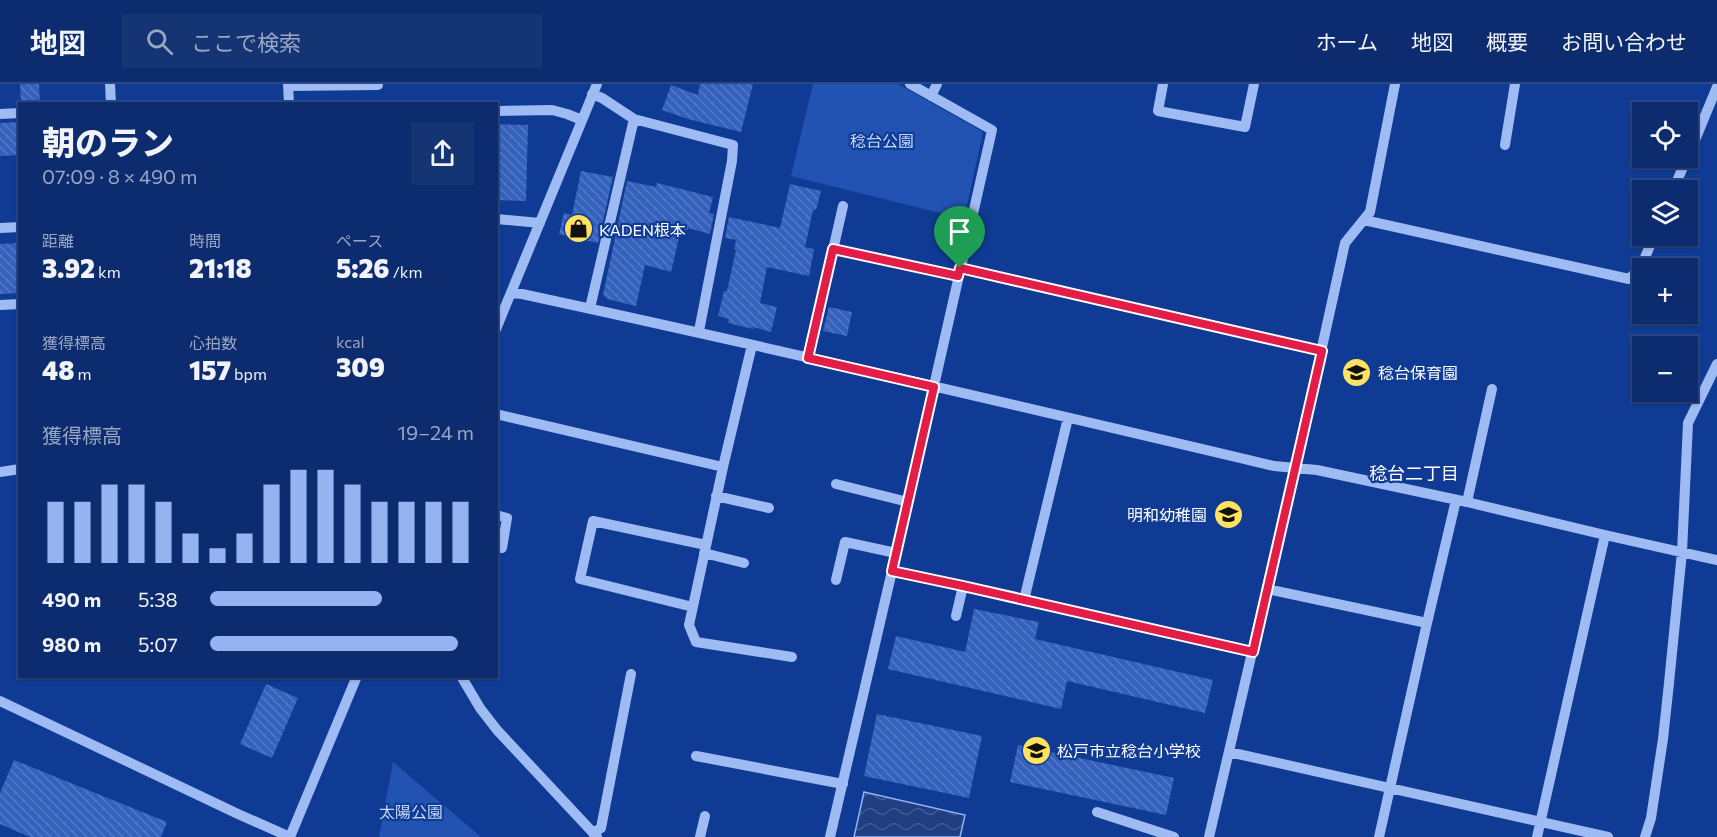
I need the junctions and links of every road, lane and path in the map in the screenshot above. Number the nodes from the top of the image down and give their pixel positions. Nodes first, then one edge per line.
1 (111, 84) edge
2 (910, 84) edge
3 (937, 84) edge
4 (1163, 84) edge
5 (1254, 84) edge
6 (1395, 84) edge
7 (1515, 84) edge
8 (288, 85) edge
9 (378, 85) edge
10 (1717, 87) edge
11 (595, 89) edge
12 (930, 96) junction
13 (111, 102) edge
14 (288, 102) edge
15 (498, 111) edge
16 (18, 113) edge
17 (0, 114) edge
18 (634, 119) junction
19 (582, 120) junction
20 (1698, 131) edge
21 (1505, 145) dead end
22 (843, 206) dead end
23 (498, 219) edge
24 (1364, 219) junction
25 (540, 223) junction
26 (18, 227) edge
27 (0, 228) edge
28 (1650, 246) edge
29 (833, 249) junction
30 (959, 272) junction
31 (511, 293) junction
32 (0, 304) edge
33 (18, 304) edge
34 (590, 308) junction
35 (498, 324) edge
36 (699, 332) junction
37 (752, 345) junction
38 (1322, 351) junction
39 (808, 358) junction
40 (1717, 364) edge
41 (934, 387) junction
42 (1492, 389) dead end
43 (498, 414) edge
44 (1068, 418) junction
45 (723, 467) junction
46 (1295, 468) junction
47 (18, 469) edge
48 (0, 472) edge
49 (836, 484) dead end
50 (717, 496) junction
51 (1461, 501) junction
52 (908, 502) junction
53 (768, 508) dead end
54 (498, 516) edge
55 (1605, 535) junction
56 (502, 548) dead end
57 (705, 549) junction
58 (1682, 552) junction
59 (896, 553) junction
60 (1717, 560) edge
61 (744, 563) dead end
62 (892, 571) junction
63 (836, 580) dead end
64 (963, 586) junction
65 (1267, 589) junction
66 (1024, 600) junction
67 (693, 608) junction
68 (956, 615) dead end
69 (1427, 623) junction
70 (1253, 652) junction
71 (792, 657) dead end
72 (631, 674) dead end
73 (356, 678) edge
74 (463, 678) edge
75 (0, 701) edge
76 (1229, 752) junction
77 (696, 756) dead end
78 (843, 784) junction
79 (1390, 788) junction
80 (1097, 812) dead end
81 (705, 816) dead end
82 (1540, 821) junction
83 (595, 835) edge
84 (290, 837) edge
85 (700, 837) edge
86 (830, 837) edge
87 (1174, 837) edge
88 (1209, 837) edge
89 (1379, 837) edge
90 (1537, 837) edge
91 (1608, 837) edge
92 (1645, 837) edge

1 - 13 street
2 - 12 street
3 - 12 street
4 - 5 street
6 - 24 street
7 - 21 street
8 - 9 street
8 - 14 street
10 - 20 street
11 - 18 street
11 - 19 street
12 - 30 street
15 - 19 street
16 - 17 street
18 - 34 street
18 - 36 street
19 - 25 street
22 - 29 street
23 - 25 street
24 - 28 street
24 - 38 street
25 - 31 street
26 - 27 street
29 - 30 street
29 - 39 street
30 - 38 street
30 - 41 street
31 - 34 street
31 - 35 street
32 - 33 street
34 - 36 street
36 - 37 street
37 - 39 street
37 - 45 street
38 - 46 street
39 - 41 street
40 - 58 street
41 - 44 street
41 - 52 street
42 - 51 street
43 - 45 street
44 - 46 street
44 - 66 street
45 - 50 street
46 - 51 street
46 - 65 street
47 - 48 street
49 - 52 street
50 - 53 street
50 - 57 street
51 - 55 street
51 - 69 street
52 - 59 street
54 - 56 street
55 - 58 street
55 - 82 street
57 - 61 street
57 - 67 street
57 - 67 street
58 - 60 street
58 - 92 street
59 - 62 street
59 - 63 street
62 - 64 street
62 - 78 street
64 - 66 street
64 - 68 street
65 - 69 street
65 - 70 street
66 - 70 street
67 - 71 street
69 - 79 street
70 - 76 street
72 - 83 street
73 - 84 street
74 - 83 street
75 - 84 street
76 - 79 street
76 - 88 street
77 - 78 street
78 - 86 street
79 - 82 street
79 - 89 street
80 - 87 street
81 - 85 street
82 - 90 street
82 - 91 street

